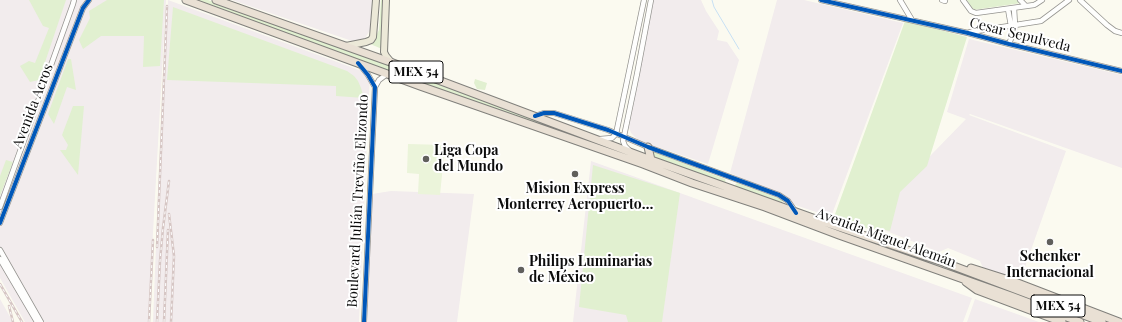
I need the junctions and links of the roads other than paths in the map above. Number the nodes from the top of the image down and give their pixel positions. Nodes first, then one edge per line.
1 (74, 0) edge
2 (89, 0) edge
3 (186, 0) edge
4 (216, 0) edge
5 (376, 0) edge
6 (385, 0) edge
7 (644, 0) edge
8 (651, 0) edge
9 (821, 0) edge
10 (900, 0) edge
11 (963, 0) edge
12 (1020, 0) edge
13 (1042, 0) edge
14 (1069, 0) edge
15 (1080, 0) edge
16 (840, 2) edge
17 (1026, 6) junction
18 (1014, 8) junction
19 (1008, 9) junction
20 (912, 20) junction
21 (1013, 25) junction
22 (64, 32) junction
23 (968, 33) junction
24 (1122, 34) edge
25 (73, 35) junction
26 (1009, 44) junction
27 (345, 46) junction
28 (56, 52) junction
29 (65, 56) junction
30 (358, 63) junction
31 (393, 63) junction
32 (1122, 71) edge
33 (387, 74) junction
34 (375, 87) junction
35 (534, 116) junction
36 (616, 134) junction
37 (624, 137) junction
38 (595, 139) junction
39 (648, 147) junction
40 (635, 154) junction
41 (651, 160) junction
42 (0, 207) edge
43 (796, 213) junction
44 (0, 222) edge
45 (0, 250) edge
46 (0, 259) edge
47 (943, 262) junction
48 (963, 279) junction
49 (31, 308) junction
50 (1116, 321) edge
51 (37, 322) edge
52 (41, 322) edge
53 (364, 322) edge
54 (1062, 322) edge
55 (1080, 322) edge
56 (1102, 322) edge

1 - 22 street, Avenida Acros
2 - 25 street, Avenida Acros
3 - 30 highway, Avenida Miguel Alemán / MEX 54
4 - 27 highway, Avenida Miguel Alemán / MEX 54
5 - 27 main road
6 - 31 main road
7 - 36 street
8 - 37 street
9 - 16 street, Cesar Sepulveda
10 - 20 street
11 - 19 street
12 - 17 street
13 - 17 street
14 - 21 street
15 - 24 street
16 - 20 street, Cesar Sepulveda
17 - 18 street
18 - 19 street
18 - 21 street
19 - 21 street
20 - 23 street, Cesar Sepulveda
21 - 23 street
21 - 26 street
22 - 25 street
22 - 28 street, Avenida Acros
23 - 26 street, Cesar Sepulveda
25 - 29 street, Avenida Acros
26 - 32 street, Cesar Sepulveda
27 - 31 highway, Avenida Miguel Alemán / MEX 54
28 - 29 street
28 - 42 street, Avenida Acros
29 - 44 street, Avenida Acros
30 - 33 highway, Avenida Miguel Alemán / MEX 54
30 - 34 street, Boulevard Julián Treviño Elizondo
31 - 35 highway, Avenida Miguel Alemán / MEX 54
33 - 34 street, Boulevard Julián Treviño Elizondo
33 - 48 highway, Avenida Miguel Alemán / MEX 54
34 - 53 street, Boulevard Julián Treviño Elizondo
35 - 36 street
35 - 38 highway, Avenida Miguel Alemán / MEX 54
36 - 37 street
36 - 38 street
37 - 39 street
37 - 40 street
38 - 40 highway, Avenida Miguel Alemán / MEX 54
39 - 41 highway
39 - 43 street
40 - 41 highway, Avenida Miguel Alemán / MEX 54
41 - 43 highway, Avenida Miguel Alemán / MEX 54
43 - 47 highway, Avenida Miguel Alemán / MEX 54
45 - 49 street
46 - 49 street
47 - 50 highway
47 - 56 highway, Avenida Miguel Alemán / MEX 54
48 - 54 highway
48 - 55 highway, Avenida Miguel Alemán / MEX 54
49 - 51 street
49 - 52 street

